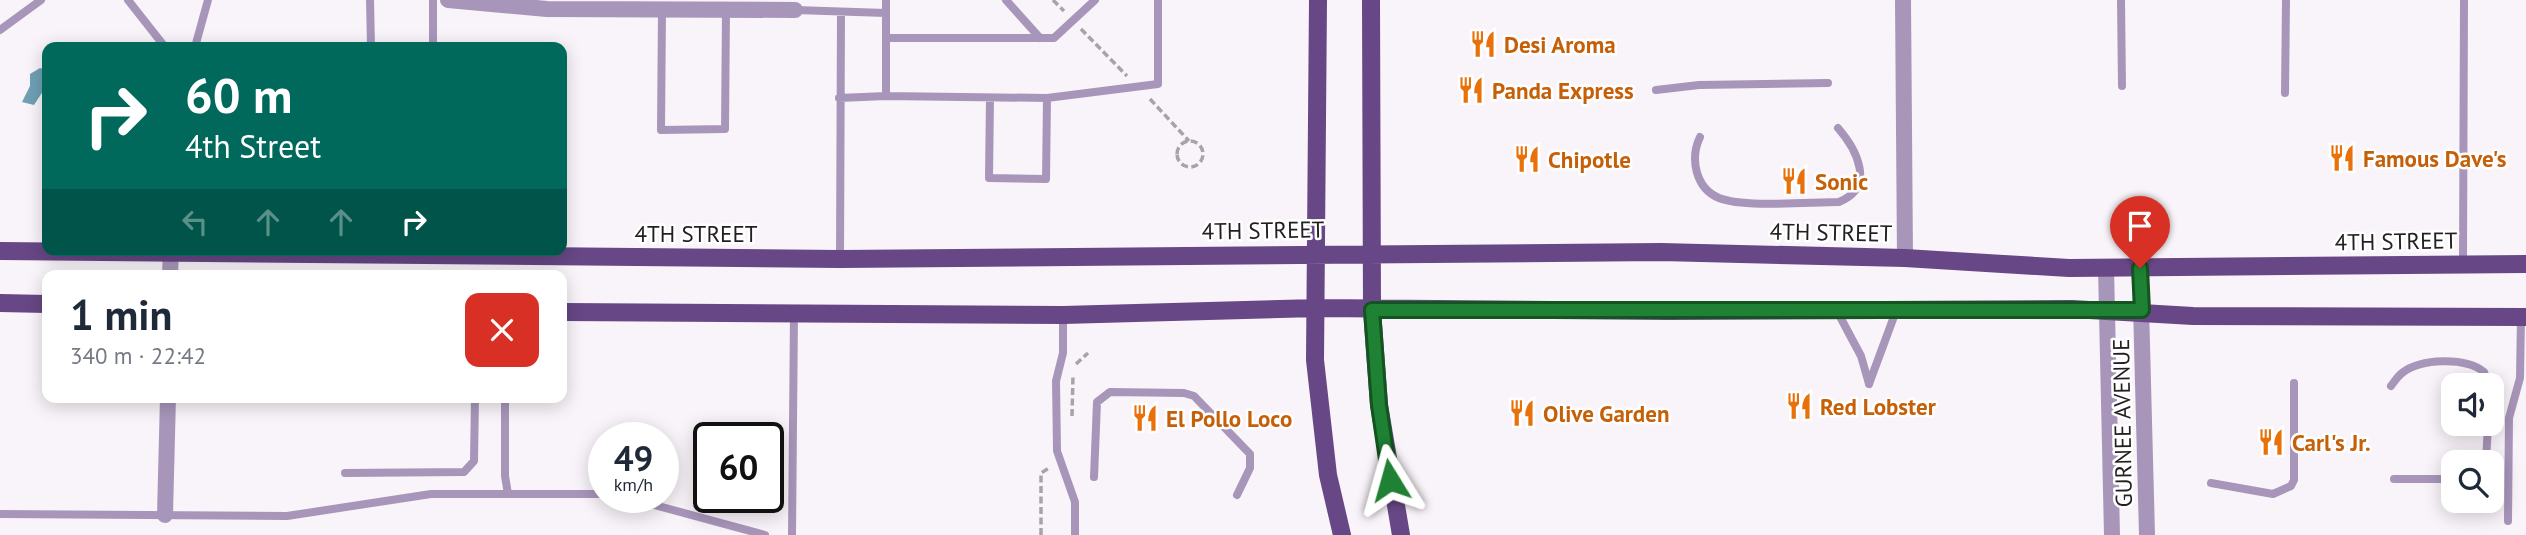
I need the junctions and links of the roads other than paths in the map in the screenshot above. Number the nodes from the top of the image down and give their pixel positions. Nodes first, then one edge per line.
1 (41, 0) edge
2 (128, 0) edge
3 (208, 0) edge
4 (370, 0) edge
5 (433, 0) edge
6 (448, 0) edge
7 (886, 0) edge
8 (1006, 0) edge
9 (1095, 0) edge
10 (1158, 0) edge
11 (1318, 0) edge
12 (1371, 0) edge
13 (1903, 0) edge
14 (2121, 0) edge
15 (2286, 0) edge
16 (2464, 0) edge
17 (639, 5) edge
18 (662, 9) junction
19 (726, 10) junction
20 (795, 10) joint
21 (841, 12) junction
22 (886, 13) junction
23 (0, 30) edge
24 (886, 38) junction
25 (1040, 38) junction
26 (161, 42) edge
27 (196, 42) edge
28 (371, 42) edge
29 (433, 42) edge
30 (1828, 83) dead end
31 (2122, 86) dead end
32 (1656, 90) dead end
33 (2285, 93) dead end
34 (887, 96) junction
35 (839, 98) junction
36 (990, 98) junction
37 (1047, 98) junction
38 (1838, 128) dead end
39 (1700, 137) dead end
40 (0, 251) edge
41 (42, 251) edge
42 (1316, 254) junction
43 (1372, 254) junction
44 (553, 256) edge
45 (1905, 258) junction
46 (840, 259) junction
47 (2463, 264) junction
48 (2526, 264) edge
49 (2106, 268) junction
50 (2140, 268) junction
51 (0, 303) edge
52 (42, 304) edge
53 (1317, 308) junction
54 (1372, 310) junction
55 (2107, 310) junction
56 (2142, 310) junction
57 (1836, 311) junction
58 (1896, 311) junction
59 (567, 312) edge
60 (794, 313) junction
61 (1063, 315) junction
62 (2524, 317) edge
63 (2484, 373) edge
64 (2523, 379) edge
65 (2294, 383) dead end
66 (2391, 386) dead end
67 (168, 403) edge
68 (475, 403) edge
69 (505, 403) edge
70 (345, 473) dead end
71 (1094, 477) dead end
72 (2394, 479) dead end
73 (2441, 480) edge
74 (2211, 483) dead end
75 (508, 494) junction
76 (588, 494) edge
77 (1237, 495) dead end
78 (679, 512) edge
79 (0, 514) edge
80 (165, 515) junction
81 (2508, 521) dead end
82 (765, 535) edge
83 (792, 535) edge
84 (1075, 535) edge
85 (1342, 535) edge
86 (1401, 535) edge
87 (2112, 535) edge
88 (2147, 535) edge

1 - 23 lane
2 - 26 lane
3 - 27 lane
4 - 28 lane
5 - 29 lane
6 - 17 street
7 - 22 lane
8 - 25 lane
9 - 25 lane
10 - 37 lane
11 - 42 main road
12 - 43 main road
13 - 45 street
14 - 31 lane
15 - 33 lane
16 - 47 lane
17 - 18 street
18 - 19 street
18 - 19 lane
19 - 20 street
20 - 21 lane
21 - 22 lane
21 - 35 lane
22 - 24 lane
24 - 25 lane
24 - 34 lane
30 - 32 lane
34 - 35 lane
34 - 36 lane
35 - 46 lane
36 - 37 lane
36 - 37 lane
38 - 39 lane
40 - 41 main road, 4TH STREET
42 - 43 main road, 4TH STREET
42 - 46 main road, 4TH STREET
42 - 53 main road
43 - 45 main road, 4TH STREET
43 - 54 main road
44 - 46 main road, 4TH STREET
45 - 49 main road, 4TH STREET
47 - 48 main road, 4TH STREET
47 - 50 main road, 4TH STREET
49 - 50 main road, 4TH STREET
49 - 55 street, GURNEE AVENUE
50 - 56 street, GURNEE AVENUE
51 - 52 main road
53 - 54 main road
53 - 61 main road
53 - 85 main road
54 - 57 main road
54 - 86 main road
55 - 56 main road
55 - 58 main road
55 - 87 street, GURNEE AVENUE
56 - 62 main road
56 - 88 street, GURNEE AVENUE
57 - 58 main road
57 - 58 lane
59 - 60 main road
60 - 61 main road
60 - 83 lane
61 - 84 lane
62 - 64 lane
63 - 66 lane
64 - 81 lane
65 - 74 lane
67 - 80 street
68 - 70 lane
69 - 75 lane
71 - 77 lane
72 - 73 lane
75 - 76 lane
75 - 80 lane
78 - 82 lane
79 - 80 lane

